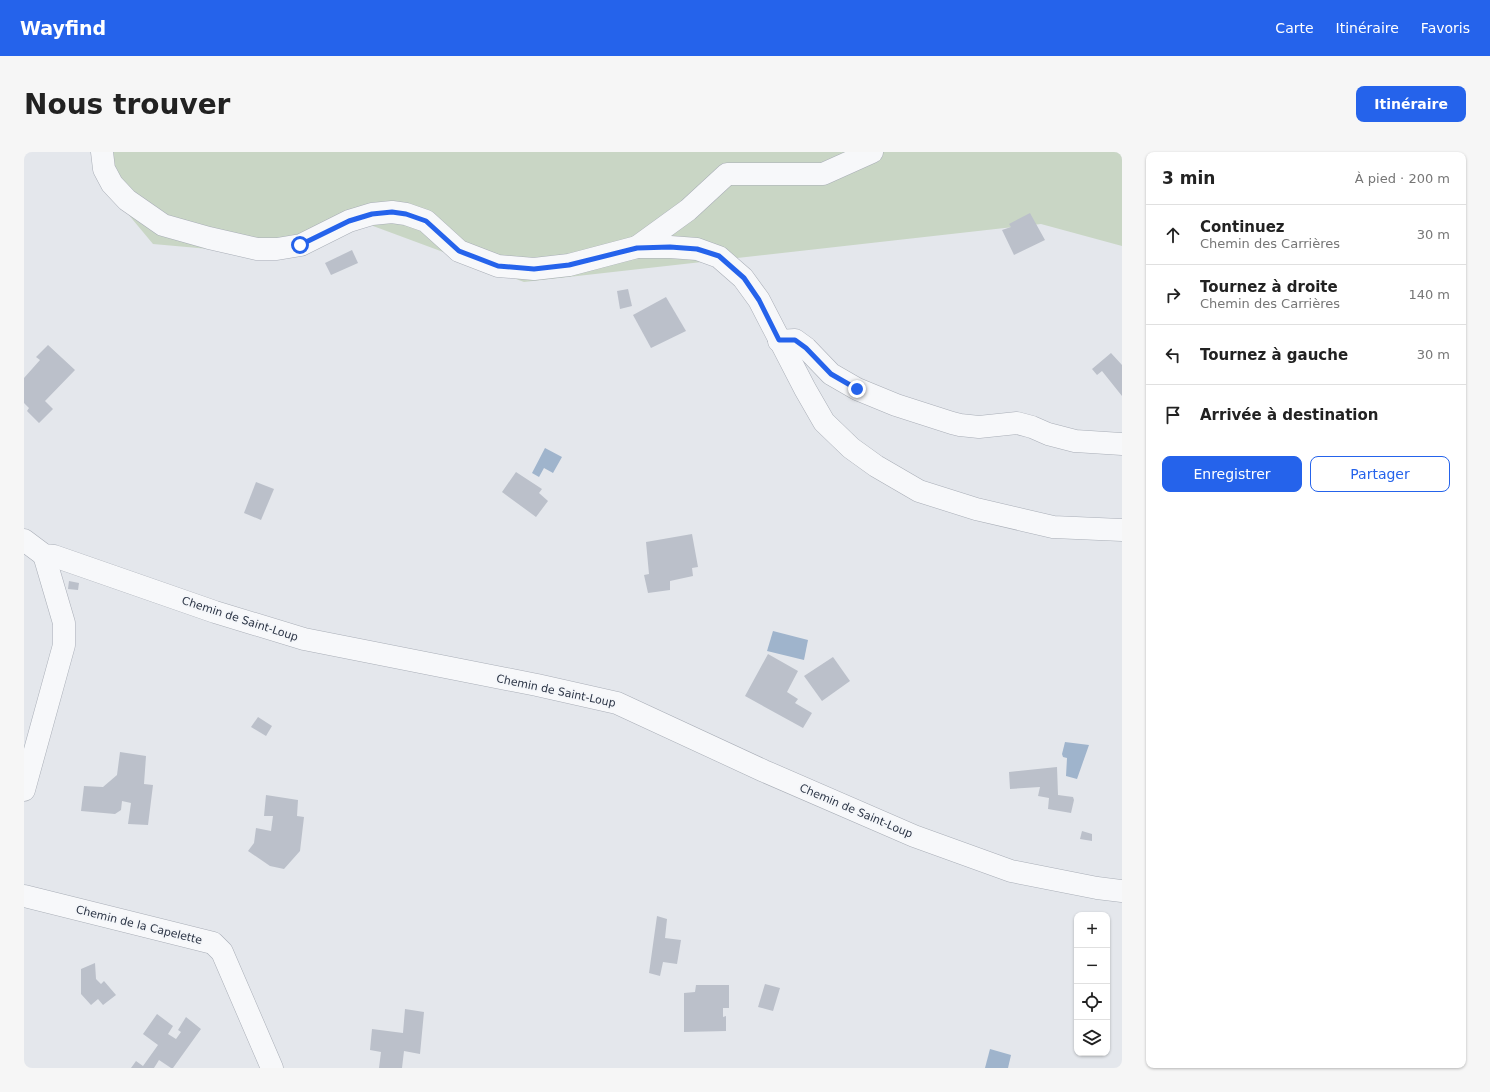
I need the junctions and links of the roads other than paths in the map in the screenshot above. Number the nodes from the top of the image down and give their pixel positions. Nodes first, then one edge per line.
1 (102, 152) edge
2 (872, 152) edge
3 (637, 248) junction
4 (779, 340) junction
5 (1122, 444) edge
6 (1122, 530) edge
7 (24, 540) edge
8 (44, 555) junction
9 (24, 790) edge
10 (1122, 891) edge
11 (24, 896) edge
12 (272, 1068) edge

1 - 3 street
2 - 3 street
3 - 4 street
4 - 5 street
4 - 6 street
7 - 8 street, Chemin de Saint-Loup
8 - 9 street
8 - 10 street, Chemin de Saint-Loup
11 - 12 street, Chemin de la Capelette

